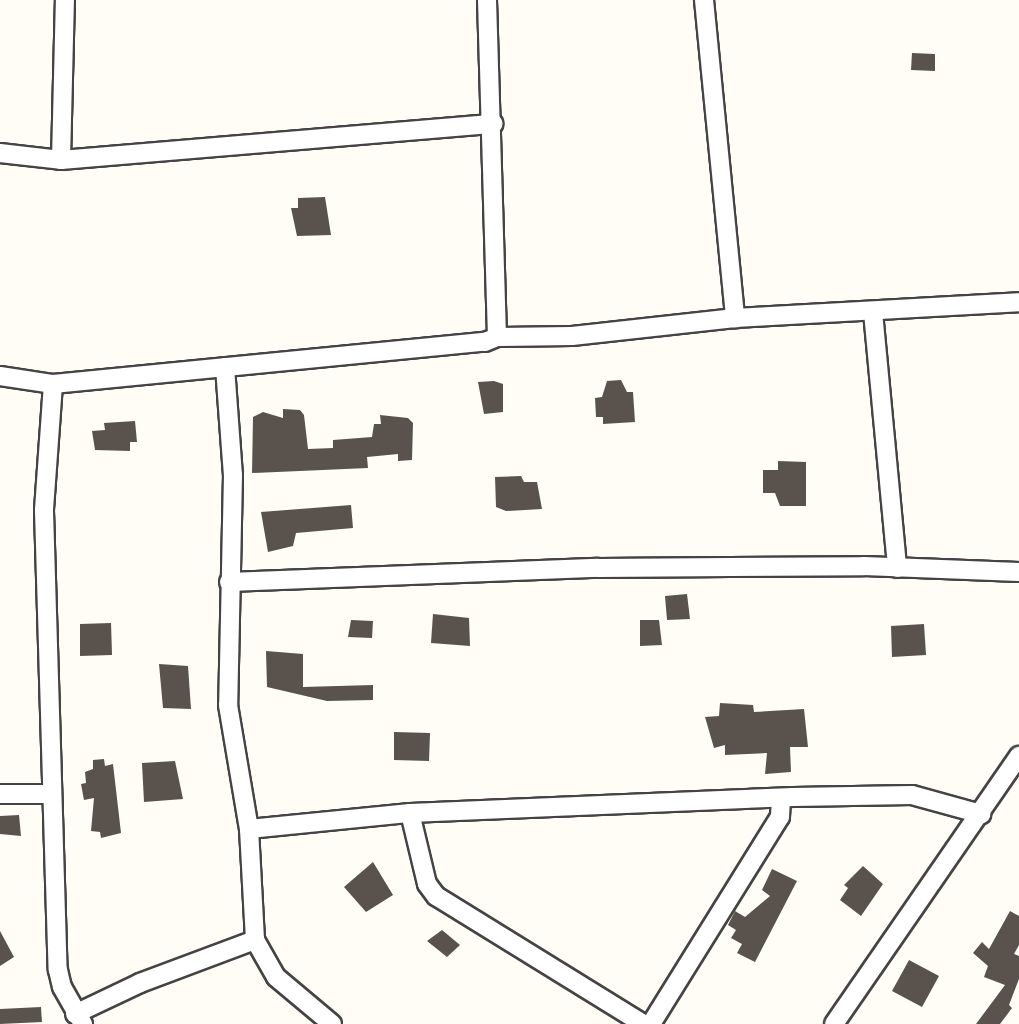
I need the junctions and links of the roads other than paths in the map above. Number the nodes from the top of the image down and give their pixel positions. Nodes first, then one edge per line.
1 (65, 0) edge
2 (487, 0) edge
3 (704, 0) edge
4 (494, 124) junction
5 (0, 153) edge
6 (61, 160) junction
7 (1019, 302) edge
8 (873, 312) junction
9 (735, 318) junction
10 (497, 337) junction
11 (225, 367) junction
12 (0, 376) edge
13 (53, 384) junction
14 (897, 568) junction
15 (1019, 572) edge
16 (230, 582) junction
17 (1019, 756) edge
18 (0, 794) edge
19 (50, 794) junction
20 (781, 800) junction
21 (410, 813) junction
22 (981, 814) junction
23 (249, 829) junction
24 (255, 939) junction
25 (79, 1019) edge
26 (332, 1024) edge
27 (643, 1024) edge
28 (651, 1024) edge
29 (834, 1024) edge

1 - 6 street
2 - 4 street
3 - 9 street
4 - 6 street
4 - 10 street
5 - 6 street
7 - 8 street
8 - 9 street
8 - 14 street
9 - 10 street
10 - 11 street
11 - 13 street
11 - 16 street
12 - 13 street
13 - 19 street
14 - 15 street
14 - 16 street
16 - 23 street
17 - 22 street
18 - 19 street
19 - 25 street
20 - 21 street
20 - 22 street
20 - 28 street
21 - 23 street
21 - 27 street
22 - 29 street
23 - 24 street
24 - 25 street
24 - 26 street

